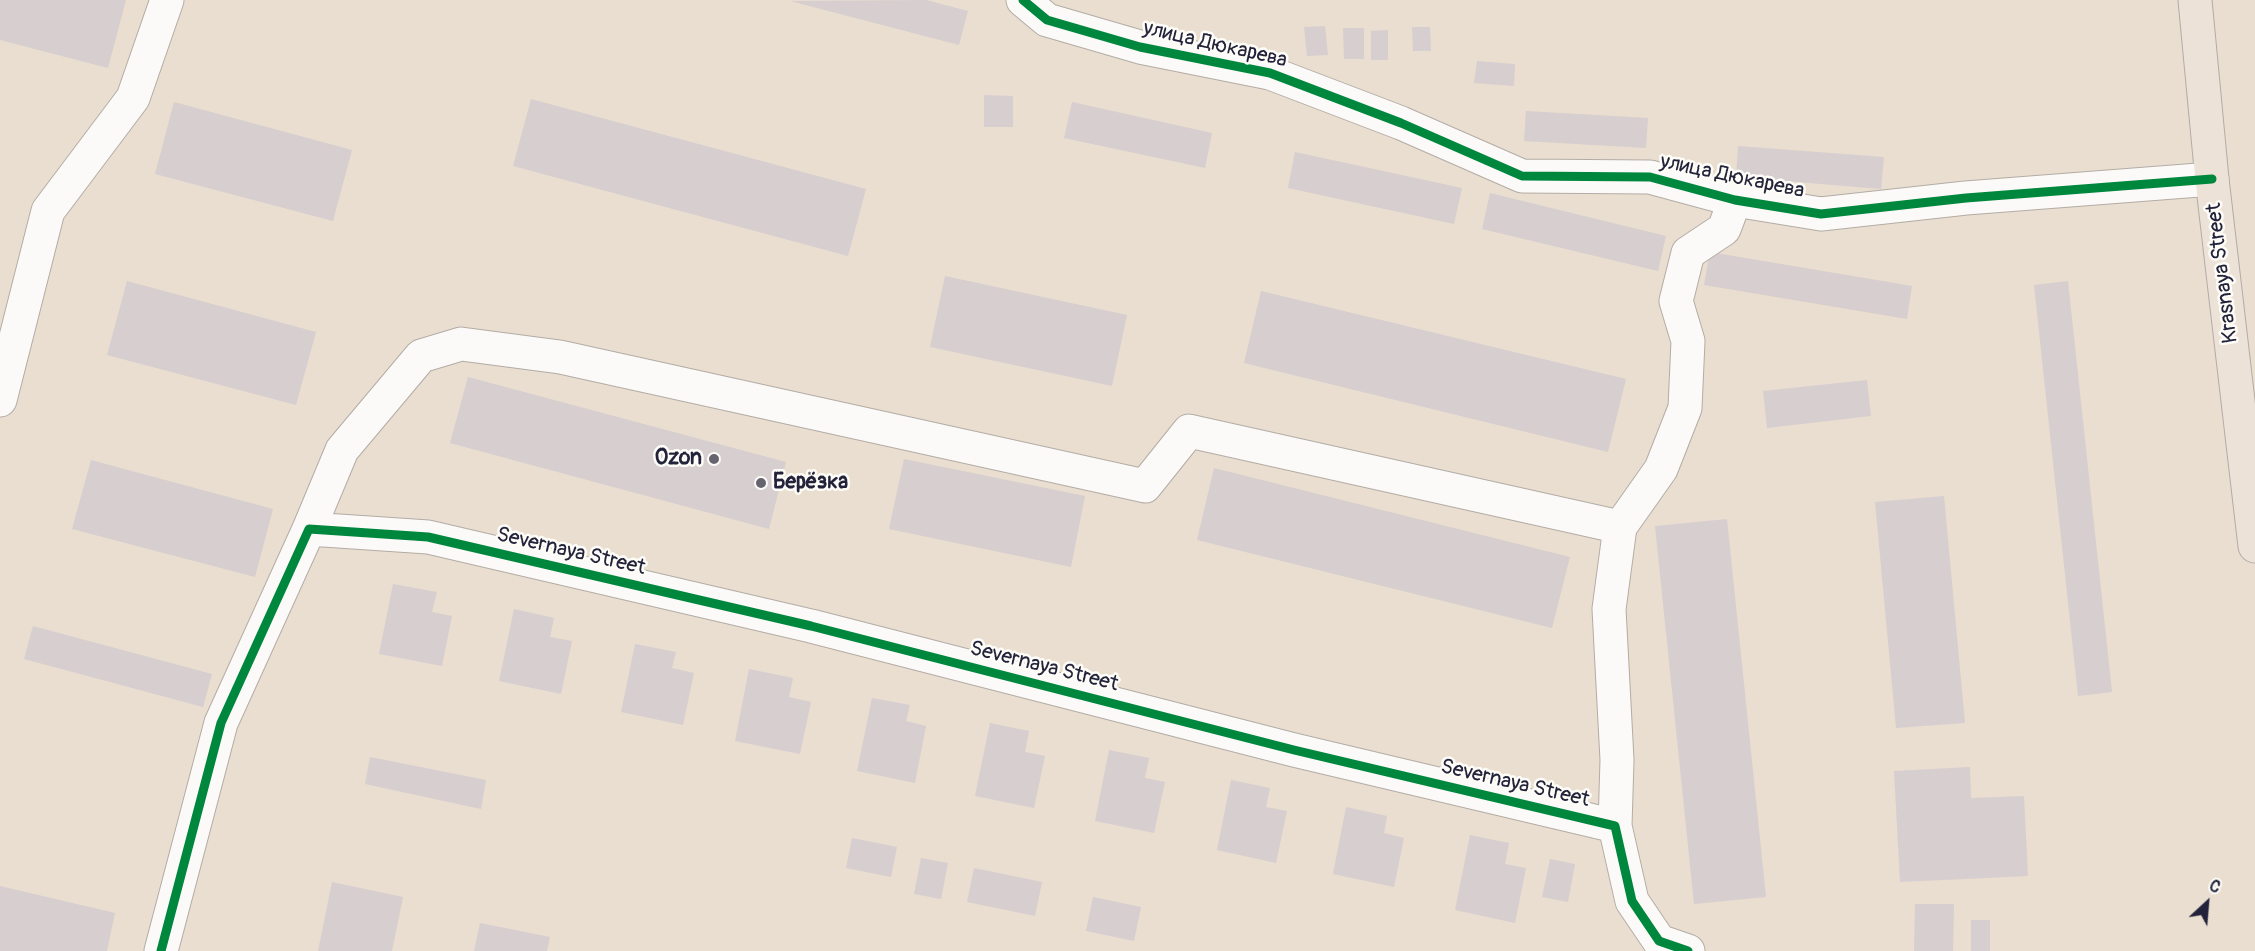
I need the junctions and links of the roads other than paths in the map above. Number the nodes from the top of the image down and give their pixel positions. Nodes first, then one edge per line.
1 (167, 0) edge
2 (1023, 0) edge
3 (2196, 0) edge
4 (2212, 179) junction
5 (1735, 200) junction
6 (0, 400) edge
7 (1620, 527) junction
8 (309, 529) junction
9 (2255, 546) edge
10 (1615, 826) junction
11 (161, 951) edge
12 (1688, 951) edge

1 - 6 street
2 - 5 street, улица Дюкарева
3 - 4 main road, Krasnaya Street
4 - 5 street, улица Дюкарева
4 - 9 main road, Krasnaya Street
5 - 7 street
7 - 8 street
7 - 10 street
8 - 10 street, Severnaya Street
8 - 11 street
10 - 12 street

